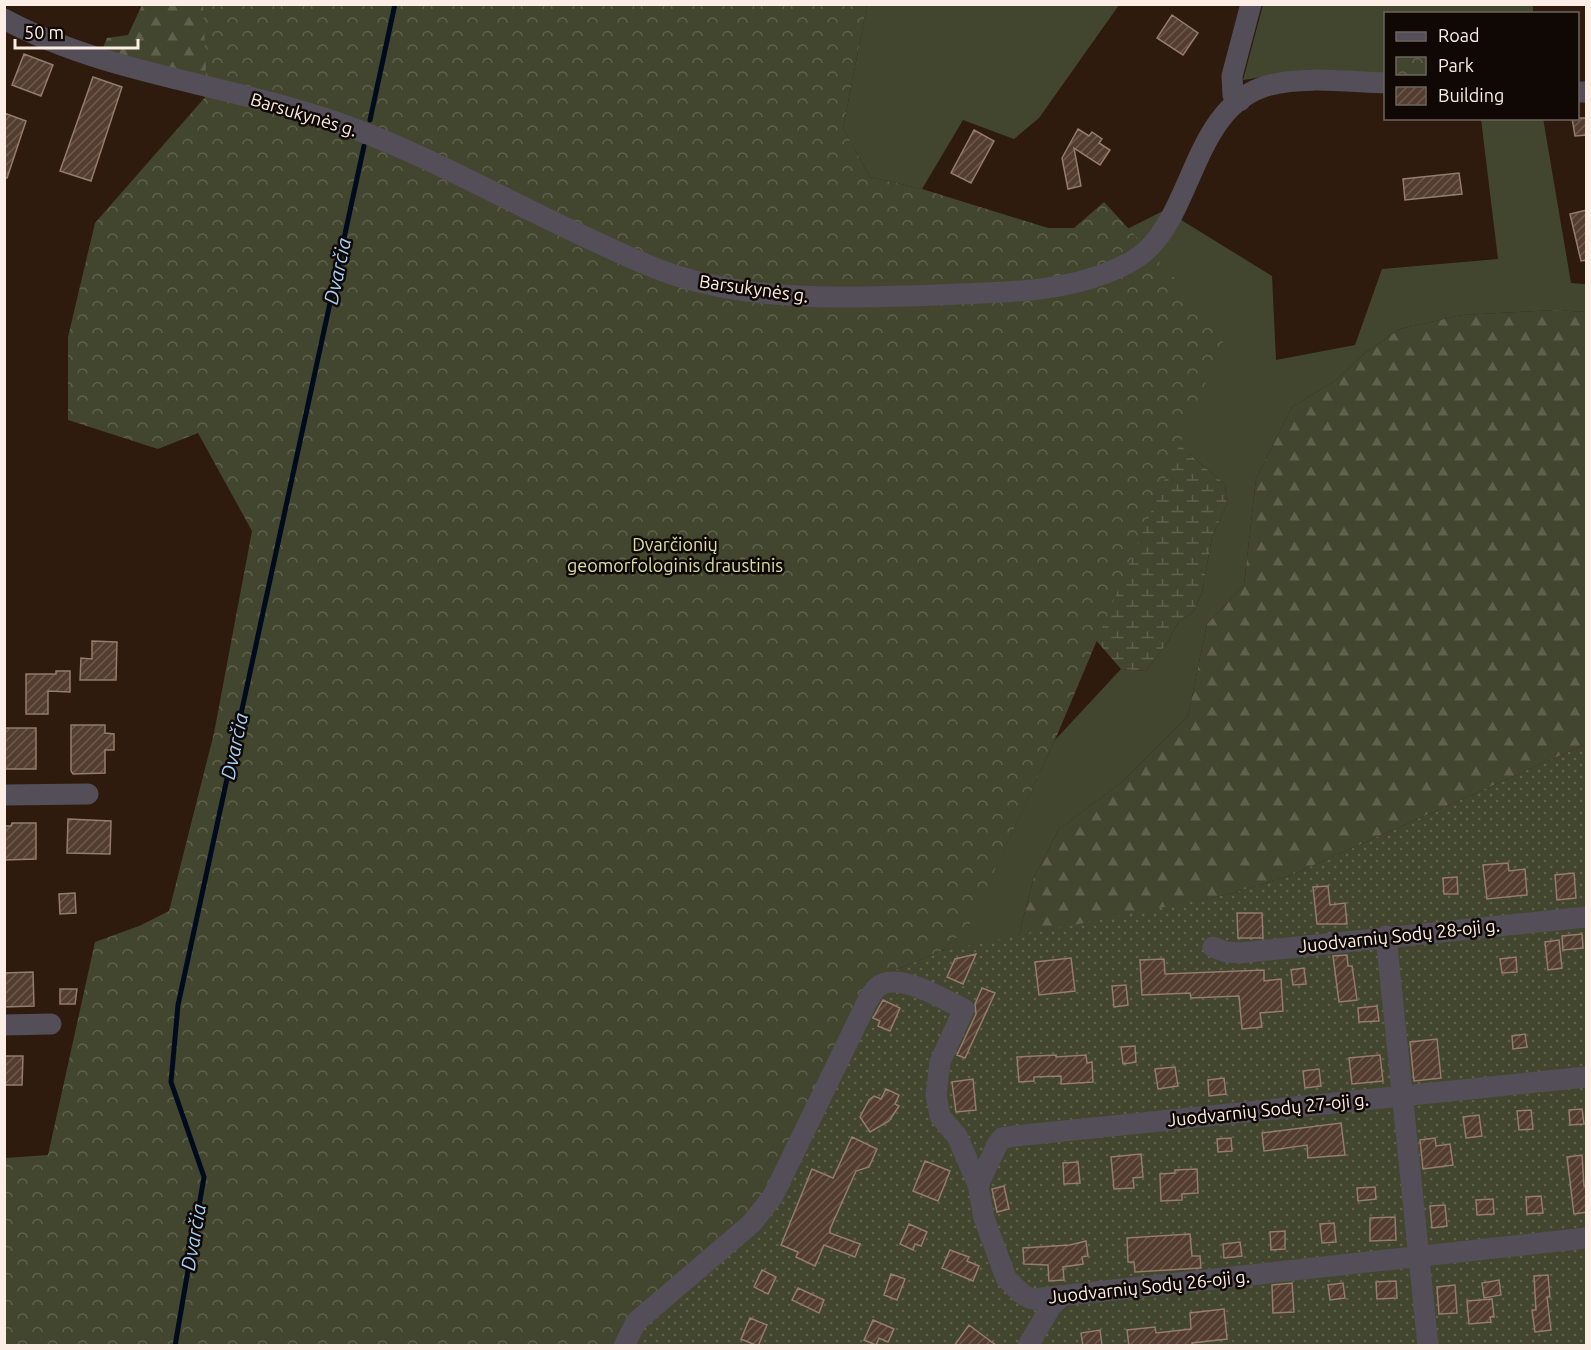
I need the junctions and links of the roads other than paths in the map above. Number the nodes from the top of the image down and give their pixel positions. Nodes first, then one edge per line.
1 (1251, 4) edge
2 (4, 19) edge
3 (1384, 83) edge
4 (1240, 100) junction
5 (88, 794) dead end
6 (4, 795) edge
7 (1587, 917) edge
8 (1386, 936) junction
9 (1213, 947) dead end
10 (51, 1024) dead end
11 (4, 1025) edge
12 (1587, 1077) edge
13 (1402, 1095) junction
14 (978, 1185) junction
15 (1587, 1238) edge
16 (1418, 1256) junction
17 (1062, 1296) junction
18 (1032, 1299) junction
19 (1041, 1322) junction
20 (624, 1346) edge
21 (1028, 1346) edge
22 (1428, 1346) edge

1 - 4 street
2 - 4 street, Barsukynės g.
3 - 4 street, Barsukynės g.
5 - 6 street
7 - 8 street, Juodvarnių Sodų 28-oji g.
8 - 9 street, Juodvarnių Sodų 28-oji g.
8 - 13 street
10 - 11 street
12 - 13 street, Juodvarnių Sodų 27-oji g.
13 - 14 street, Juodvarnių Sodų 27-oji g.
13 - 16 street
14 - 18 street, Juodvarnių Sodų 26-oji g.
14 - 20 street, Juodvarnių Sodų 26-oji g.
15 - 16 street, Juodvarnių Sodų 26-oji g.
16 - 17 street, Juodvarnių Sodų 26-oji g.
16 - 22 street
17 - 18 street, Juodvarnių Sodų 26-oji g.
17 - 19 street
18 - 19 street
19 - 21 street

